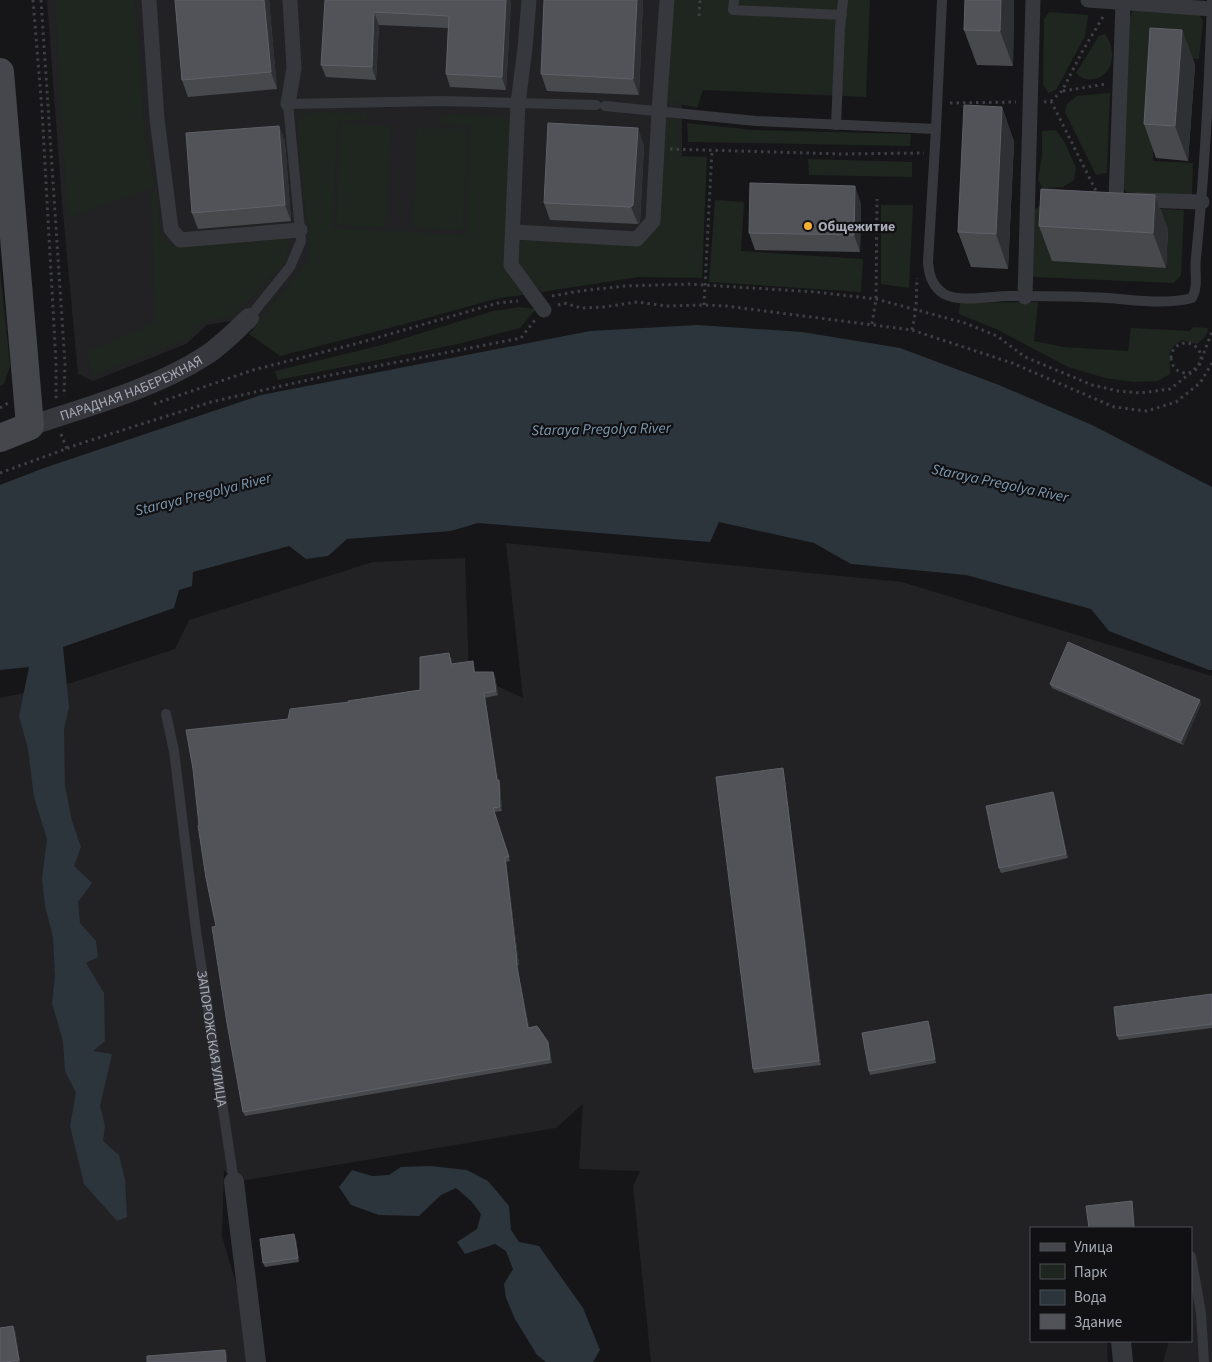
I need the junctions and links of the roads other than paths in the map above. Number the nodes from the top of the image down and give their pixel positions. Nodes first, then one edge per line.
1 (149, 0) edge
2 (290, 0) edge
3 (529, 0) edge
4 (667, 0) edge
5 (734, 0) edge
6 (843, 0) edge
7 (942, 0) edge
8 (1033, 0) edge
9 (1088, 0) edge
10 (1212, 1) edge
11 (1118, 2) junction
12 (1212, 9) edge
13 (842, 15) junction
14 (0, 72) edge
15 (518, 103) junction
16 (288, 104) junction
17 (659, 111) junction
18 (836, 125) junction
19 (936, 129) junction
20 (1028, 197) junction
21 (1046, 197) edge
22 (1100, 199) edge
23 (1116, 200) junction
24 (1202, 202) junction
25 (300, 230) junction
26 (513, 232) junction
27 (1025, 297) junction
28 (540, 305) road end
29 (249, 318) joint
30 (41, 432) junction
31 (0, 438) edge
32 (166, 714) dead end
33 (234, 1182) joint
34 (1192, 1262) edge
35 (1121, 1342) edge
36 (256, 1362) edge
37 (1123, 1362) edge
38 (1204, 1362) edge

1 - 25 street
2 - 16 street
3 - 15 street
4 - 17 street
5 - 13 lane
6 - 13 lane
7 - 19 lane
8 - 20 street
9 - 11 street
10 - 12 lane
11 - 12 street
11 - 23 street
12 - 24 lane
13 - 18 lane
14 - 30 main road
15 - 16 lane
15 - 17 lane
15 - 26 street
16 - 25 lane
17 - 18 lane
17 - 26 street
18 - 19 lane
19 - 27 lane
20 - 21 street
20 - 27 street
22 - 23 street
23 - 24 street
24 - 27 lane
25 - 29 lane
26 - 28 street
29 - 30 street, ПАРАДНАЯ НАБЕРЕЖНАЯ
30 - 31 main road, ПАРАДНАЯ НАБЕРЕЖНАЯ
32 - 33 lane, ЗАПОРОЖСКАЯ УЛИЦА
33 - 36 street, ЗАПОРОЖСКАЯ УЛИЦА
34 - 38 lane
35 - 37 street

